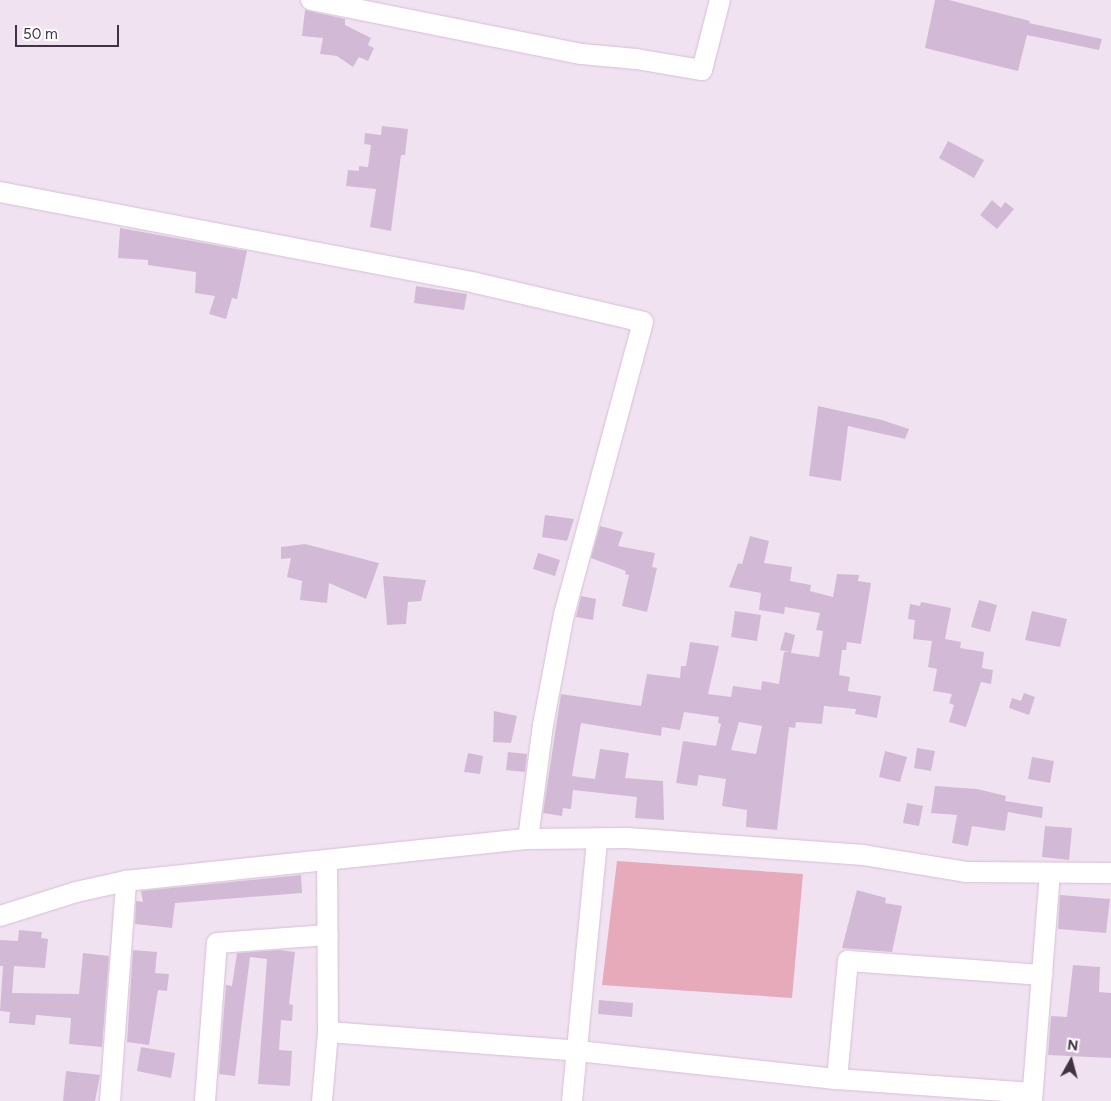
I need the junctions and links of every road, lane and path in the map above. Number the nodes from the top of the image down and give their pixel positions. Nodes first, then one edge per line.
1 (311, 0) edge
2 (720, 0) edge
3 (337, 2) edge
4 (0, 192) edge
5 (528, 839) junction
6 (597, 840) junction
7 (327, 861) junction
8 (1050, 873) junction
9 (1111, 874) edge
10 (126, 882) junction
11 (0, 916) edge
12 (328, 935) junction
13 (1042, 975) junction
14 (328, 1032) junction
15 (578, 1050) junction
16 (837, 1079) junction
17 (1032, 1097) edge
18 (110, 1101) edge
19 (205, 1101) edge
20 (322, 1101) edge
21 (572, 1101) edge

1 - 3 street
2 - 3 street
4 - 5 street
5 - 6 street
5 - 7 street
6 - 8 street
6 - 15 street
7 - 10 street
7 - 12 street
8 - 9 street
8 - 13 street
10 - 11 street
10 - 18 street
12 - 14 street
12 - 19 street
13 - 16 street
13 - 17 street
14 - 15 street
14 - 20 street
15 - 16 street
15 - 21 street
16 - 17 street

